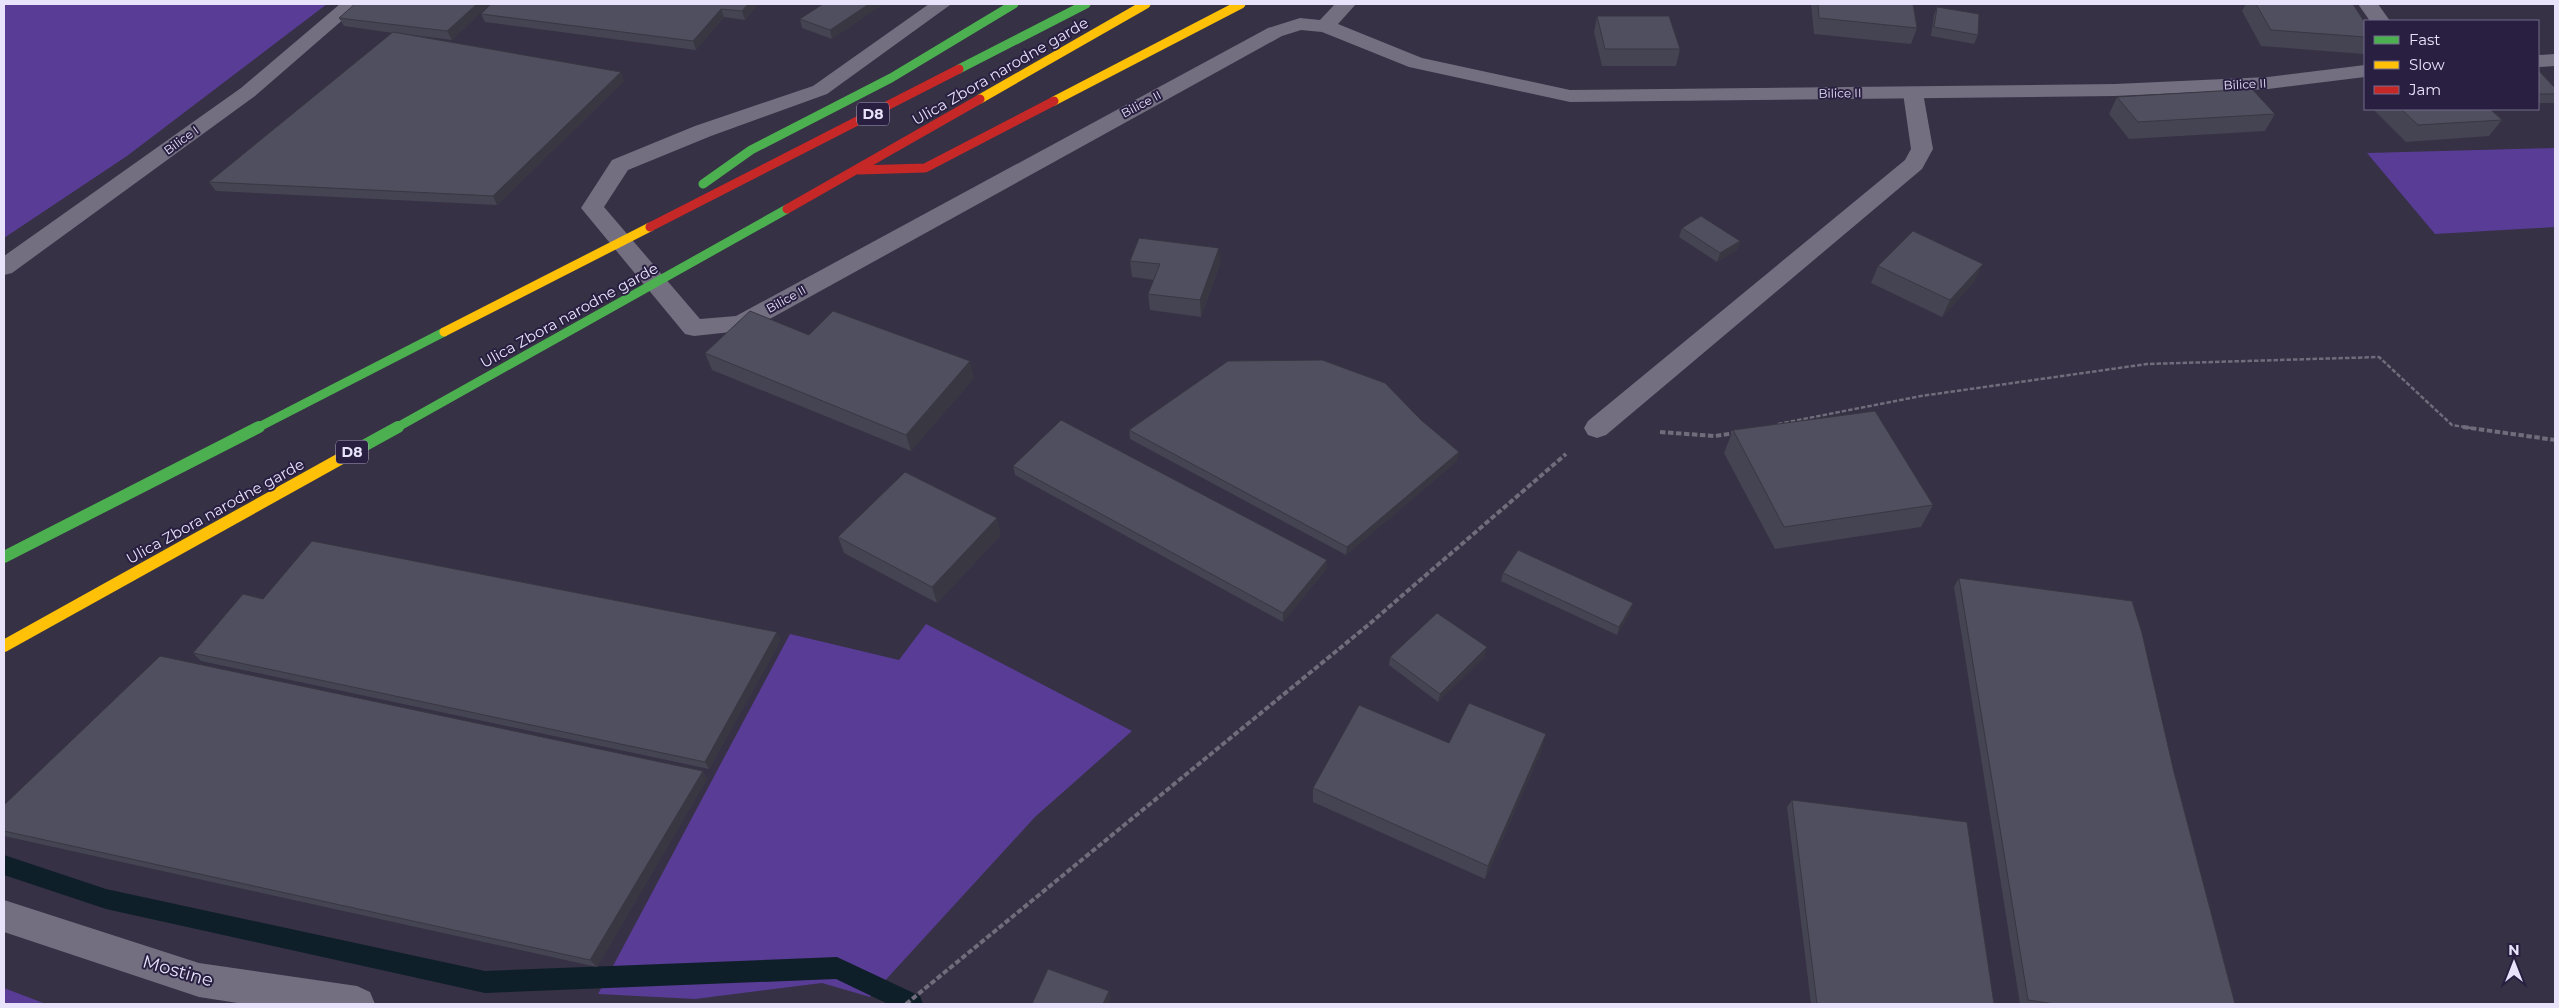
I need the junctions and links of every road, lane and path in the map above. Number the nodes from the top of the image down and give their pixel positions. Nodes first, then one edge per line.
1 (352, 4) edge
2 (1014, 4) edge
3 (1086, 4) edge
4 (1146, 4) edge
5 (1240, 4) edge
6 (1346, 4) edge
7 (2368, 4) edge
8 (940, 5) edge
9 (2379, 20) edge
10 (1325, 26) junction
11 (2555, 60) edge
12 (2539, 61) edge
13 (2364, 71) edge
14 (1912, 93) junction
15 (855, 170) junction
16 (658, 223) junction
17 (4, 267) edge
18 (1774, 425) edge
19 (1597, 428) junction
20 (1745, 431) edge
21 (2555, 440) edge
22 (4, 557) edge
23 (4, 646) edge
24 (4, 916) edge
25 (356, 1004) edge
26 (906, 1004) edge

1 - 17 street, Bilice I
2 - 16 highway
3 - 16 highway, Ulica Zbora narodne garde / D8
4 - 15 highway, Ulica Zbora narodne garde / D8
5 - 15 highway
6 - 10 street
7 - 9 street
8 - 10 street, Bilice II
10 - 14 street, Bilice II
11 - 12 street
13 - 14 street, Bilice II
14 - 19 street
15 - 23 highway, Ulica Zbora narodne garde / D8
16 - 22 highway, Ulica Zbora narodne garde / D8
18 - 21 path
19 - 20 path
19 - 26 path
24 - 25 street, Mostine

